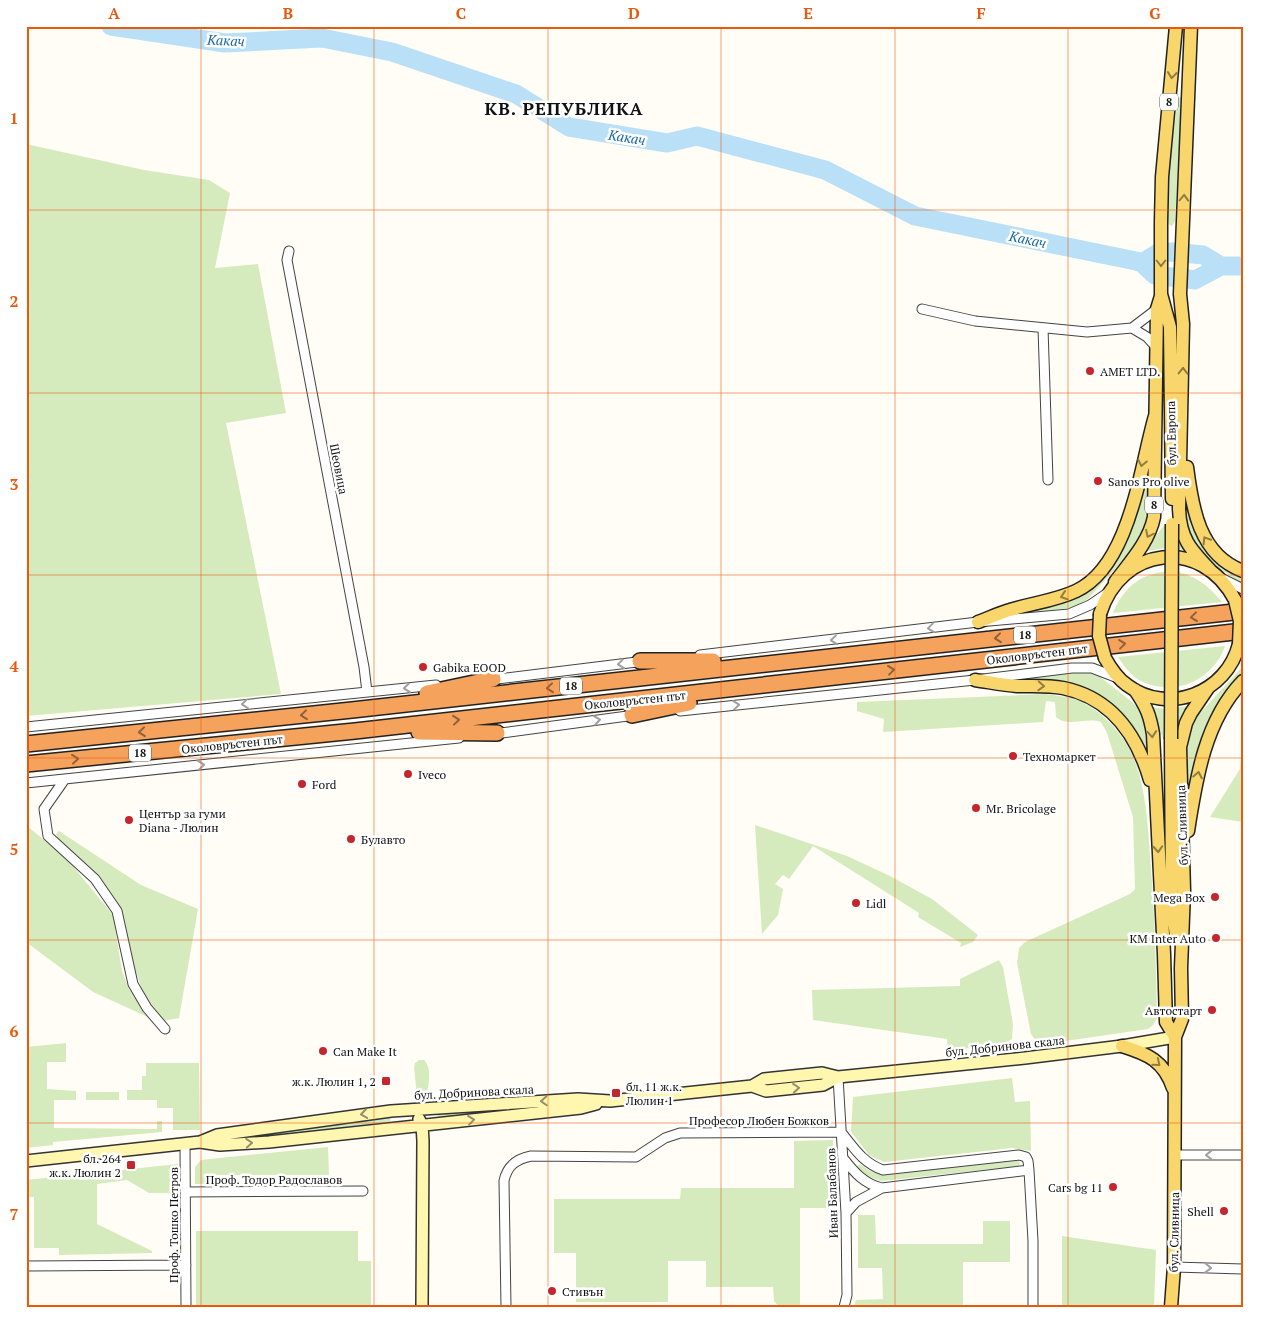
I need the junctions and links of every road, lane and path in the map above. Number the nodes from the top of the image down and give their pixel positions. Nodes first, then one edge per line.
1 (1176, 26) edge
2 (1191, 26) edge
3 (289, 251) dead end
4 (1162, 294) junction
5 (1180, 294) junction
6 (922, 309) dead end
7 (1157, 309) junction
8 (1170, 327) junction
9 (1042, 328) junction
10 (1132, 328) junction
11 (1158, 348) junction
12 (1155, 416) junction
13 (1182, 437) junction
14 (1048, 480) dead end
15 (1243, 571) edge
16 (1213, 573) junction
17 (1112, 587) junction
18 (1243, 589) edge
19 (1239, 605) edge
20 (978, 622) junction
21 (1172, 628) joint
22 (1239, 648) edge
23 (789, 661) junction
24 (640, 662) junction
25 (1119, 678) junction
26 (493, 679) junction
27 (975, 680) junction
28 (1243, 681) edge
29 (766, 686) junction
30 (1208, 688) junction
31 (1134, 690) junction
32 (367, 692) junction
33 (352, 710) junction
34 (632, 715) junction
35 (26, 727) edge
36 (356, 731) junction
37 (497, 733) junction
38 (26, 744) edge
39 (26, 764) edge
40 (65, 779) junction
41 (26, 783) edge
42 (1156, 800) junction
43 (1184, 858) junction
44 (1172, 904) junction
45 (1164, 954) junction
46 (1181, 968) junction
47 (164, 1029) dead end
48 (1175, 1037) junction
49 (1122, 1046) junction
50 (838, 1078) junction
51 (1176, 1095) junction
52 (610, 1101) junction
53 (435, 1108) junction
54 (413, 1109) junction
55 (422, 1125) junction
56 (842, 1132) junction
57 (200, 1142) junction
58 (185, 1144) junction
59 (1174, 1155) junction
60 (1243, 1155) edge
61 (843, 1158) junction
62 (26, 1161) edge
63 (1030, 1170) junction
64 (882, 1188) junction
65 (363, 1191) dead end
66 (185, 1192) junction
67 (846, 1213) junction
68 (186, 1265) junction
69 (26, 1266) edge
70 (1174, 1267) junction
71 (1243, 1269) edge
72 (186, 1307) edge
73 (422, 1307) edge
74 (506, 1307) edge
75 (844, 1307) edge
76 (1032, 1307) edge
77 (1171, 1307) edge

1 -> 4 main road, бул. Европа / 8
5 -> 2 main road, бул. Европа / 8
3 - 32 street, Шеовица
4 - 7 main road, бул. Европа / 8
4 - 8 main road, бул. Европа
5 - 8 main road, бул. Европа
13 -> 5 main road, бул. Европа / 8
6 - 9 street
7 - 10 street
7 - 11 main road, бул. Европа / 8
8 - 21 main road, бул. Европа, bridge
9 - 10 street
9 - 14 street
10 - 11 street
11 - 12 main road, бул. Европа / 8
12 -> 17 main road, бул. Европа / 8
12 -> 20 main road
15 -> 13 main road, 8
13 - 16 main road, бул. Европа
16 - 17 main road
16 - 18 street
16 - 19 main road, бул. Европа
17 - 20 street
17 - 25 main road, 8, bridge
19 - 22 main road, bridge
19 -> 23 highway, Околовръстен път / 18
20 -> 24 street
21 - 44 main road, бул. Сливница, bridge
29 -> 22 highway, Околовръстен път / 18
22 - 30 main road, 8
23 - 24 highway
23 -> 33 highway, Околовръстен път / 18
24 -> 26 street
25 - 27 street, Околовръстен път
25 - 31 main road, 8
26 -> 32 street
26 - 33 highway
34 -> 27 street, Околовръстен път
27 -> 42 main road
43 -> 28 main road
29 - 34 highway
36 -> 29 highway, Околовръстен път / 18
30 - 31 main road, 8
30 - 43 main road, бул. Сливница
31 -> 42 main road, бул. Сливница
32 -> 35 street
33 -> 38 highway, Околовръстен път / 18
37 -> 34 street, Околовръстен път
36 - 37 highway
39 -> 36 highway, Околовръстен път / 18
40 -> 37 street, Околовръстен път
40 - 41 street, Околовръстен път
40 - 47 street
42 -> 45 main road, бул. Сливница
43 - 46 main road, бул. Сливница
44 - 45 main road, бул. Сливница
44 - 46 main road, бул. Сливница
45 - 48 main road, бул. Сливница
46 - 48 main road, бул. Сливница
48 - 49 main road, бул. Добринова скала
48 - 51 main road, бул. Сливница
49 - 50 main road, бул. Добринова скала
49 -> 51 main road
50 - 52 main road, бул. Добринова скала
50 - 56 street, Иван Балабанов
51 - 59 main road, бул. Сливница
52 -> 53 main road, бул. Добринова скала
55 -> 52 main road, бул. Добринова скала
53 - 54 main road, бул. Добринова скала
53 - 55 main road
54 - 55 main road
54 -> 57 main road, бул. Добринова скала
57 -> 55 main road, бул. Добринова скала
55 - 73 main road
56 - 61 street, Иван Балабанов
56 - 63 street
56 - 74 street, Професор Любен Божков
57 - 58 main road, бул. Добринова скала
58 - 62 main road, бул. Добринова скала
58 - 66 street, Проф. Тошко Петров
60 -> 59 street
59 - 70 main road, бул. Сливница
61 - 64 street
61 - 67 street, Иван Балабанов
63 - 64 street
63 - 76 street
64 - 67 street
65 - 66 street, Проф. Тодор Радославов
66 - 68 street, Проф. Тошко Петров
67 - 75 street, Иван Балабанов
68 - 69 street
68 - 72 street, Проф. Тошко Петров
70 -> 71 street
70 - 77 main road, бул. Сливница

